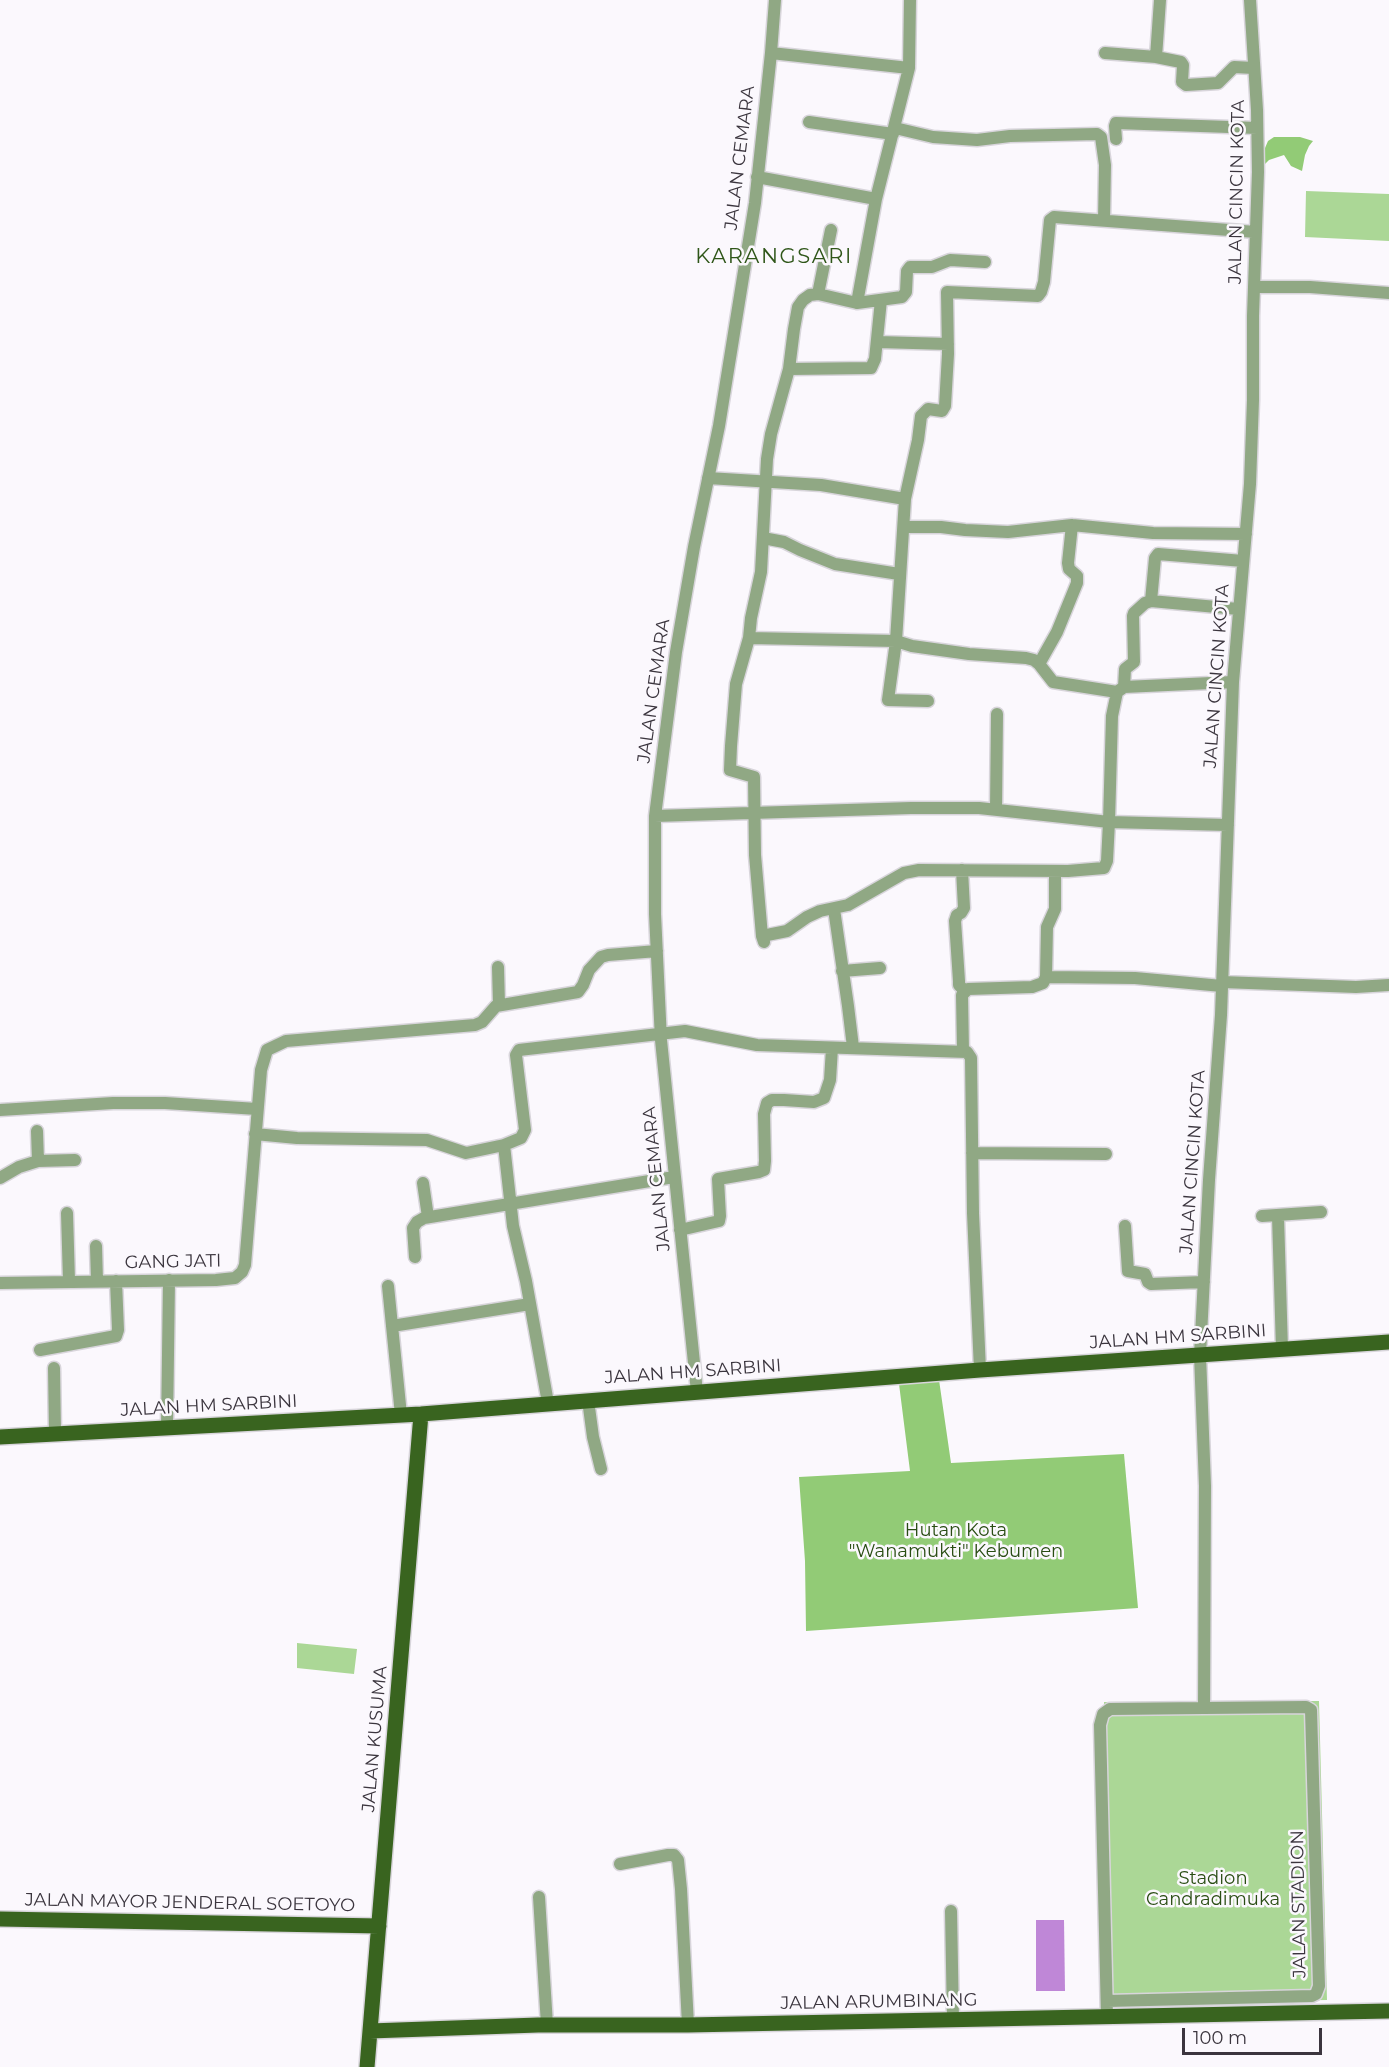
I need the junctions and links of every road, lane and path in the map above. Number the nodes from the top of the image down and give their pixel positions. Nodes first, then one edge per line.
1 (775, 0) edge
2 (910, 0) edge
3 (1160, 0) edge
4 (1250, 0) edge
5 (771, 53) junction
6 (1105, 53) dead end
7 (1156, 57) junction
8 (909, 68) junction
9 (1254, 68) junction
10 (809, 122) dead end
11 (1257, 128) junction
12 (894, 131) junction
13 (1116, 139) dead end
14 (757, 177) junction
15 (876, 199) junction
16 (1104, 220) junction
17 (831, 230) dead end
18 (1256, 232) junction
19 (985, 262) dead end
20 (1254, 286) junction
21 (1389, 293) edge
22 (818, 294) junction
23 (882, 300) junction
24 (857, 303) junction
25 (878, 342) junction
26 (948, 344) junction
27 (789, 369) junction
28 (708, 478) junction
29 (766, 480) junction
30 (905, 499) junction
31 (1072, 525) junction
32 (904, 527) junction
33 (1246, 534) junction
34 (764, 538) junction
35 (1243, 561) junction
36 (899, 574) junction
37 (1151, 601) junction
38 (1238, 609) junction
39 (749, 638) junction
40 (896, 641) junction
41 (1039, 664) junction
42 (1233, 682) junction
43 (1121, 689) junction
44 (928, 701) dead end
45 (997, 714) dead end
46 (996, 810) junction
47 (754, 813) junction
48 (655, 816) junction
49 (1109, 822) junction
50 (1228, 825) junction
51 (962, 870) junction
52 (1054, 871) junction
53 (834, 909) junction
54 (657, 951) junction
55 (498, 967) dead end
56 (880, 968) dead end
57 (842, 971) junction
58 (1046, 977) junction
59 (1222, 984) junction
60 (1389, 985) edge
61 (965, 991) junction
62 (499, 1005) junction
63 (661, 1033) junction
64 (853, 1047) junction
65 (832, 1048) junction
66 (963, 1051) junction
67 (257, 1109) junction
68 (0, 1110) edge
69 (37, 1131) dead end
70 (255, 1134) junction
71 (504, 1144) junction
72 (972, 1153) junction
73 (1107, 1154) dead end
74 (75, 1160) dead end
75 (38, 1161) junction
76 (674, 1177) junction
77 (0, 1178) edge
78 (423, 1183) dead end
79 (510, 1205) junction
80 (1321, 1212) dead end
81 (67, 1213) dead end
82 (1262, 1216) dead end
83 (1278, 1216) junction
84 (428, 1217) junction
85 (1125, 1226) dead end
86 (680, 1230) junction
87 (96, 1246) dead end
88 (415, 1257) dead end
89 (169, 1280) junction
90 (69, 1281) junction
91 (97, 1281) junction
92 (116, 1281) junction
93 (1204, 1282) junction
94 (0, 1283) edge
95 (388, 1286) dead end
96 (530, 1304) junction
97 (392, 1326) junction
98 (1389, 1342) edge
99 (40, 1350) dead end
100 (1282, 1350) junction
101 (1200, 1355) junction
102 (54, 1368) dead end
103 (980, 1370) junction
104 (697, 1392) junction
105 (588, 1400) junction
106 (548, 1403) junction
107 (401, 1414) junction
108 (421, 1414) junction
109 (167, 1428) junction
110 (55, 1434) junction
111 (0, 1437) edge
112 (601, 1469) dead end
113 (1204, 1708) junction
114 (620, 1864) dead end
115 (539, 1897) dead end
116 (951, 1911) dead end
117 (0, 1919) edge
118 (379, 1926) junction
119 (1107, 2001) junction
120 (1389, 2011) edge
121 (1107, 2017) junction
122 (953, 2020) junction
123 (547, 2025) junction
124 (687, 2025) junction
125 (370, 2031) junction
126 (367, 2067) edge

1 - 5 street, JALAN CEMARA
2 - 8 street
3 - 7 street
4 - 9 street, JALAN CINCIN KOTA
5 - 8 street
5 - 14 street, JALAN CEMARA
6 - 7 street
7 - 9 street
8 - 12 street
9 - 11 street, JALAN CINCIN KOTA
10 - 12 street
11 - 13 street
11 - 18 street, JALAN CINCIN KOTA
12 - 15 street
12 - 16 street
14 - 15 street
14 - 28 street, JALAN CEMARA
15 - 24 street
16 - 18 street
16 - 26 street
17 - 22 street
18 - 20 street, JALAN CINCIN KOTA
19 - 23 street
20 - 21 street
20 - 33 street, JALAN CINCIN KOTA
22 - 24 street
22 - 27 street
23 - 24 street
23 - 25 street
25 - 26 street
25 - 27 street
26 - 30 street
27 - 29 street
28 - 29 street
28 - 48 street, JALAN CEMARA
29 - 30 street
29 - 34 street
30 - 32 street
31 - 32 street
31 - 33 street
31 - 41 street
32 - 36 street
33 - 35 street, JALAN CINCIN KOTA
34 - 36 street
34 - 39 street
35 - 37 street
35 - 38 street, JALAN CINCIN KOTA
36 - 40 street
37 - 38 street
37 - 43 street
38 - 42 street, JALAN CINCIN KOTA
39 - 40 street
39 - 47 street
40 - 41 street
40 - 44 street
41 - 43 street
42 - 43 street
42 - 50 street, JALAN CINCIN KOTA
43 - 49 street
45 - 46 street
46 - 47 street
46 - 49 street
47 - 48 street
47 - 53 street
48 - 54 street, JALAN CEMARA
49 - 50 street
49 - 52 street
50 - 59 street, JALAN CINCIN KOTA
51 - 52 street
51 - 53 street
51 - 61 street
52 - 58 street
53 - 57 street
54 - 62 street
54 - 63 street, JALAN CEMARA
55 - 62 street
56 - 57 street
57 - 64 street
58 - 59 street
58 - 61 street
59 - 60 street
59 - 93 street, JALAN CINCIN KOTA
61 - 66 street
62 - 67 street
63 - 65 street
63 - 71 street
63 - 76 street, JALAN CEMARA
64 - 65 street
64 - 66 street
65 - 86 street
66 - 72 street
67 - 68 street
67 - 70 street
69 - 75 street
70 - 71 street
70 - 89 street, GANG JATI
71 - 79 street
72 - 73 street
72 - 103 street
74 - 75 street
75 - 77 street
76 - 79 street
76 - 86 street, JALAN CEMARA
78 - 84 street
79 - 84 street
79 - 96 street
80 - 83 street
81 - 90 street
82 - 83 street
83 - 100 street
84 - 88 street
85 - 93 street
86 - 104 street, JALAN CEMARA
87 - 91 street
89 - 92 street, GANG JATI
89 - 109 street
90 - 91 street, GANG JATI
90 - 94 street, GANG JATI
91 - 92 street, GANG JATI
92 - 99 street
93 - 101 street, JALAN CINCIN KOTA
95 - 97 street
96 - 97 street
96 - 106 street
97 - 107 street
98 - 100 main road, JALAN HM SARBINI
100 - 101 main road, JALAN HM SARBINI
101 - 103 main road, JALAN HM SARBINI
101 - 113 street
102 - 110 street
103 - 104 main road, JALAN HM SARBINI
104 - 105 main road, JALAN HM SARBINI
105 - 106 main road, JALAN HM SARBINI
105 - 112 street
106 - 108 main road, JALAN HM SARBINI
107 - 108 main road, JALAN HM SARBINI
107 - 109 main road, JALAN HM SARBINI
108 - 118 main road, JALAN KUSUMA
109 - 110 main road, JALAN HM SARBINI
110 - 111 main road, JALAN HM SARBINI
113 - 119 street, JALAN STADION
113 - 119 street, JALAN STADION
114 - 124 street
115 - 123 street
116 - 122 street
117 - 118 main road, JALAN MAYOR JENDERAL SOETOYO
118 - 125 main road, JALAN KUSUMA
119 - 121 street, JALAN STADION
120 - 121 main road, JALAN ARUMBINANG
121 - 122 main road, JALAN ARUMBINANG
122 - 124 main road, JALAN ARUMBINANG
123 - 124 main road, JALAN ARUMBINANG
123 - 125 main road, JALAN ARUMBINANG
125 - 126 main road, JALAN KUSUMA

